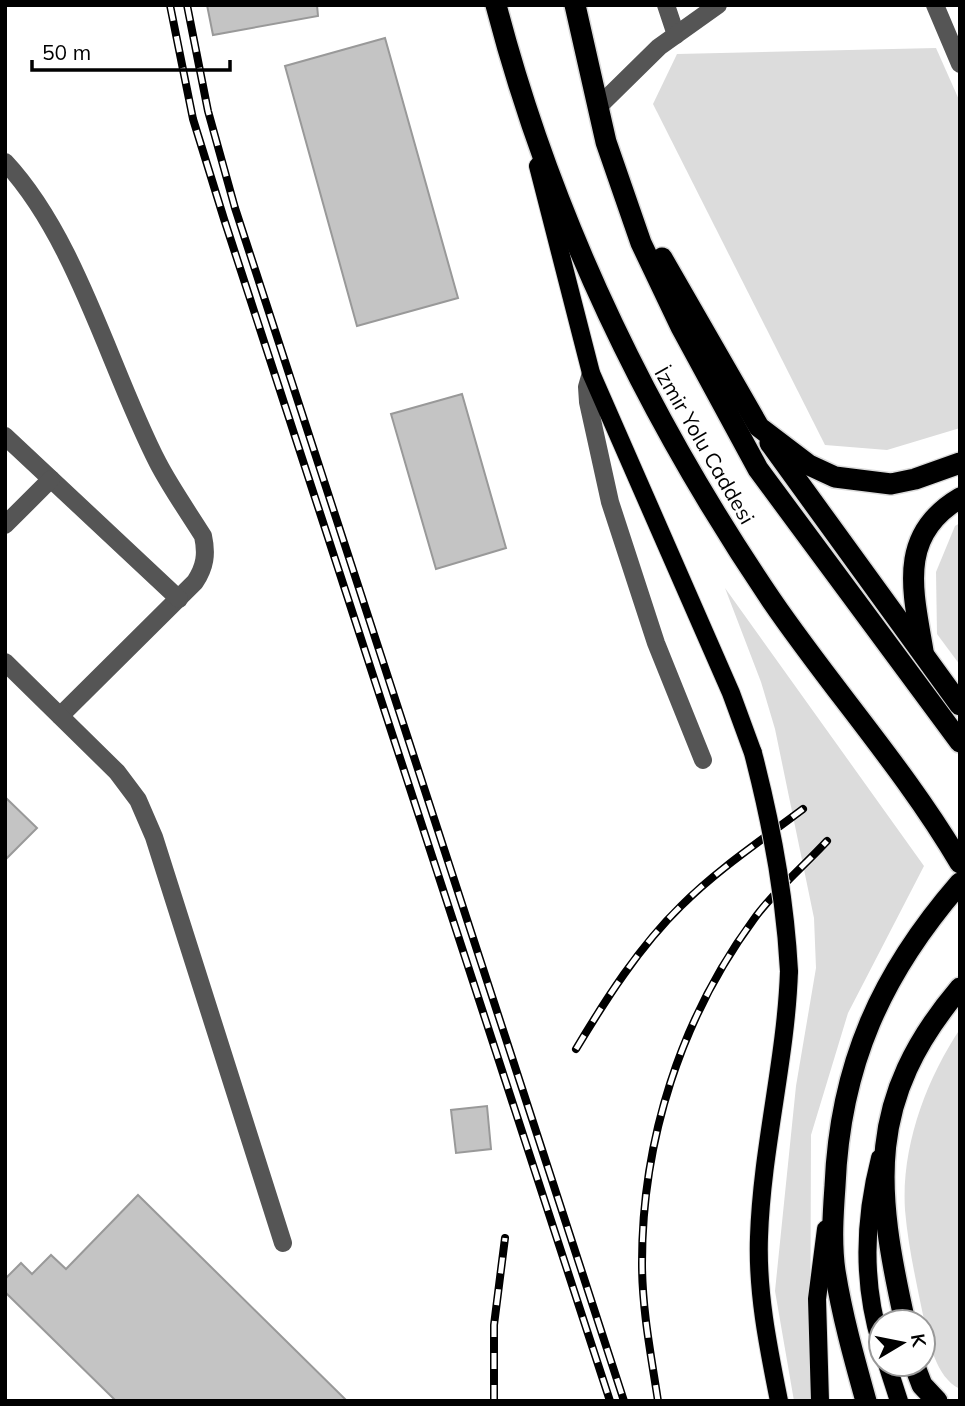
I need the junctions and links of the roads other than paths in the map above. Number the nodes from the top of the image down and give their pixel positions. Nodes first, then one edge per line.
1 (496, 5) edge
2 (575, 5) edge
3 (666, 5) edge
4 (719, 5) edge
5 (935, 5) edge
6 (676, 35) junction
7 (960, 64) edge
8 (516, 81) junction
9 (598, 107) junction
10 (5, 162) edge
11 (621, 187) junction
12 (591, 373) junction
13 (759, 427) junction
14 (5, 436) edge
15 (960, 463) edge
16 (51, 479) junction
17 (960, 498) edge
18 (5, 525) edge
19 (179, 599) junction
20 (923, 653) junction
21 (5, 662) edge
22 (960, 705) edge
23 (60, 716) junction
24 (960, 742) edge
25 (702, 760) dead end
26 (960, 863) edge
27 (960, 883) edge
28 (957, 992) edge
29 (886, 1134) junction
30 (837, 1139) junction
31 (283, 1243) dead end
32 (873, 1308) edge
33 (903, 1308) edge
34 (891, 1378) edge
35 (919, 1378) edge
36 (779, 1401) edge
37 (820, 1401) edge
38 (866, 1401) edge
39 (898, 1401) edge
40 (937, 1401) edge

1 - 8 highway, İzmir Yolu Caddesi
2 - 9 highway, İzmir Yolu Caddesi
3 - 6 street
4 - 6 street
5 - 7 street
6 - 9 street
8 - 12 main road
8 - 26 highway, İzmir Yolu Caddesi
9 - 11 highway, İzmir Yolu Caddesi
10 - 19 street
11 - 13 highway
11 - 24 highway, İzmir Yolu Caddesi
12 - 25 street
12 - 36 main road, bridge
13 - 15 highway
13 - 20 highway
14 - 16 street
16 - 18 street
16 - 19 street
17 - 20 highway
19 - 23 street
20 - 22 highway
21 - 23 street
23 - 31 street
27 - 30 highway
28 - 29 highway
29 - 32 main road
29 - 33 highway
30 - 37 main road
30 - 38 highway
34 - 39 main road
35 - 40 highway

